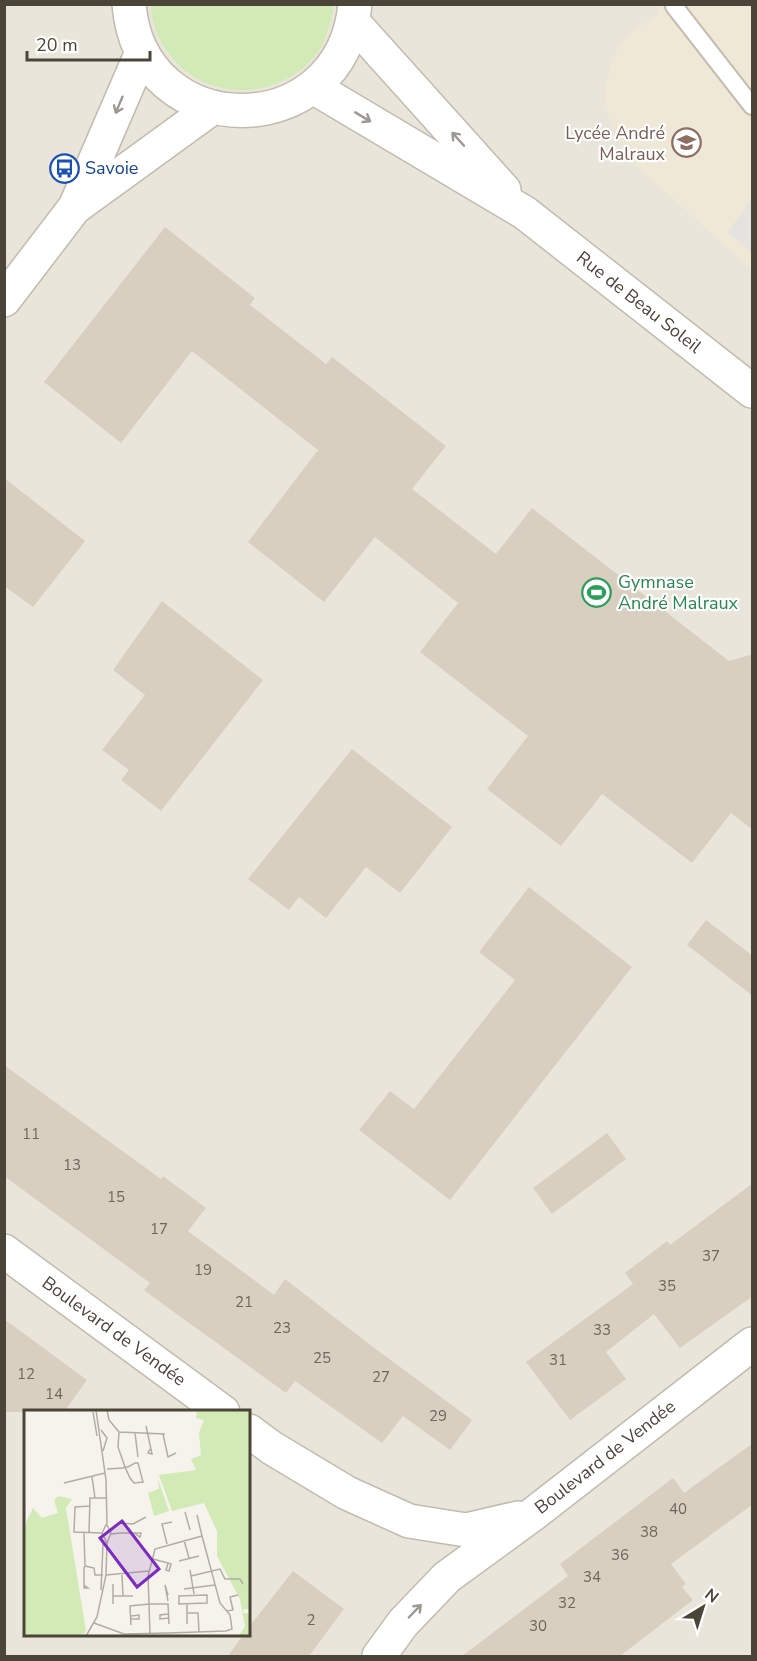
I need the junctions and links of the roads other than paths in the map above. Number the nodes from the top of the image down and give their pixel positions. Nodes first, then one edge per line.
1 (129, 4) edge
2 (674, 6) dead end
3 (354, 13) edge
4 (142, 52) junction
5 (313, 87) junction
6 (753, 106) edge
7 (212, 108) junction
8 (75, 207) junction
9 (525, 213) junction
10 (4, 300) edge
11 (753, 390) edge
12 (4, 1251) edge
13 (753, 1344) edge
14 (220, 1410) edge
15 (250, 1432) edge
16 (532, 1515) junction
17 (379, 1656) edge

1 - 4 street
2 - 6 lane
3 - 5 street
9 -> 3 street, Rue de Beau Soleil
4 - 7 street
4 -> 8 street
5 - 7 street
5 -> 9 street, Rue de Beau Soleil
7 - 8 street
8 - 10 street
9 - 11 street, Rue de Beau Soleil
12 - 14 street, Boulevard de Vendée
13 - 16 street, Boulevard de Vendée
15 - 16 street, Boulevard de Vendée
17 -> 16 street

